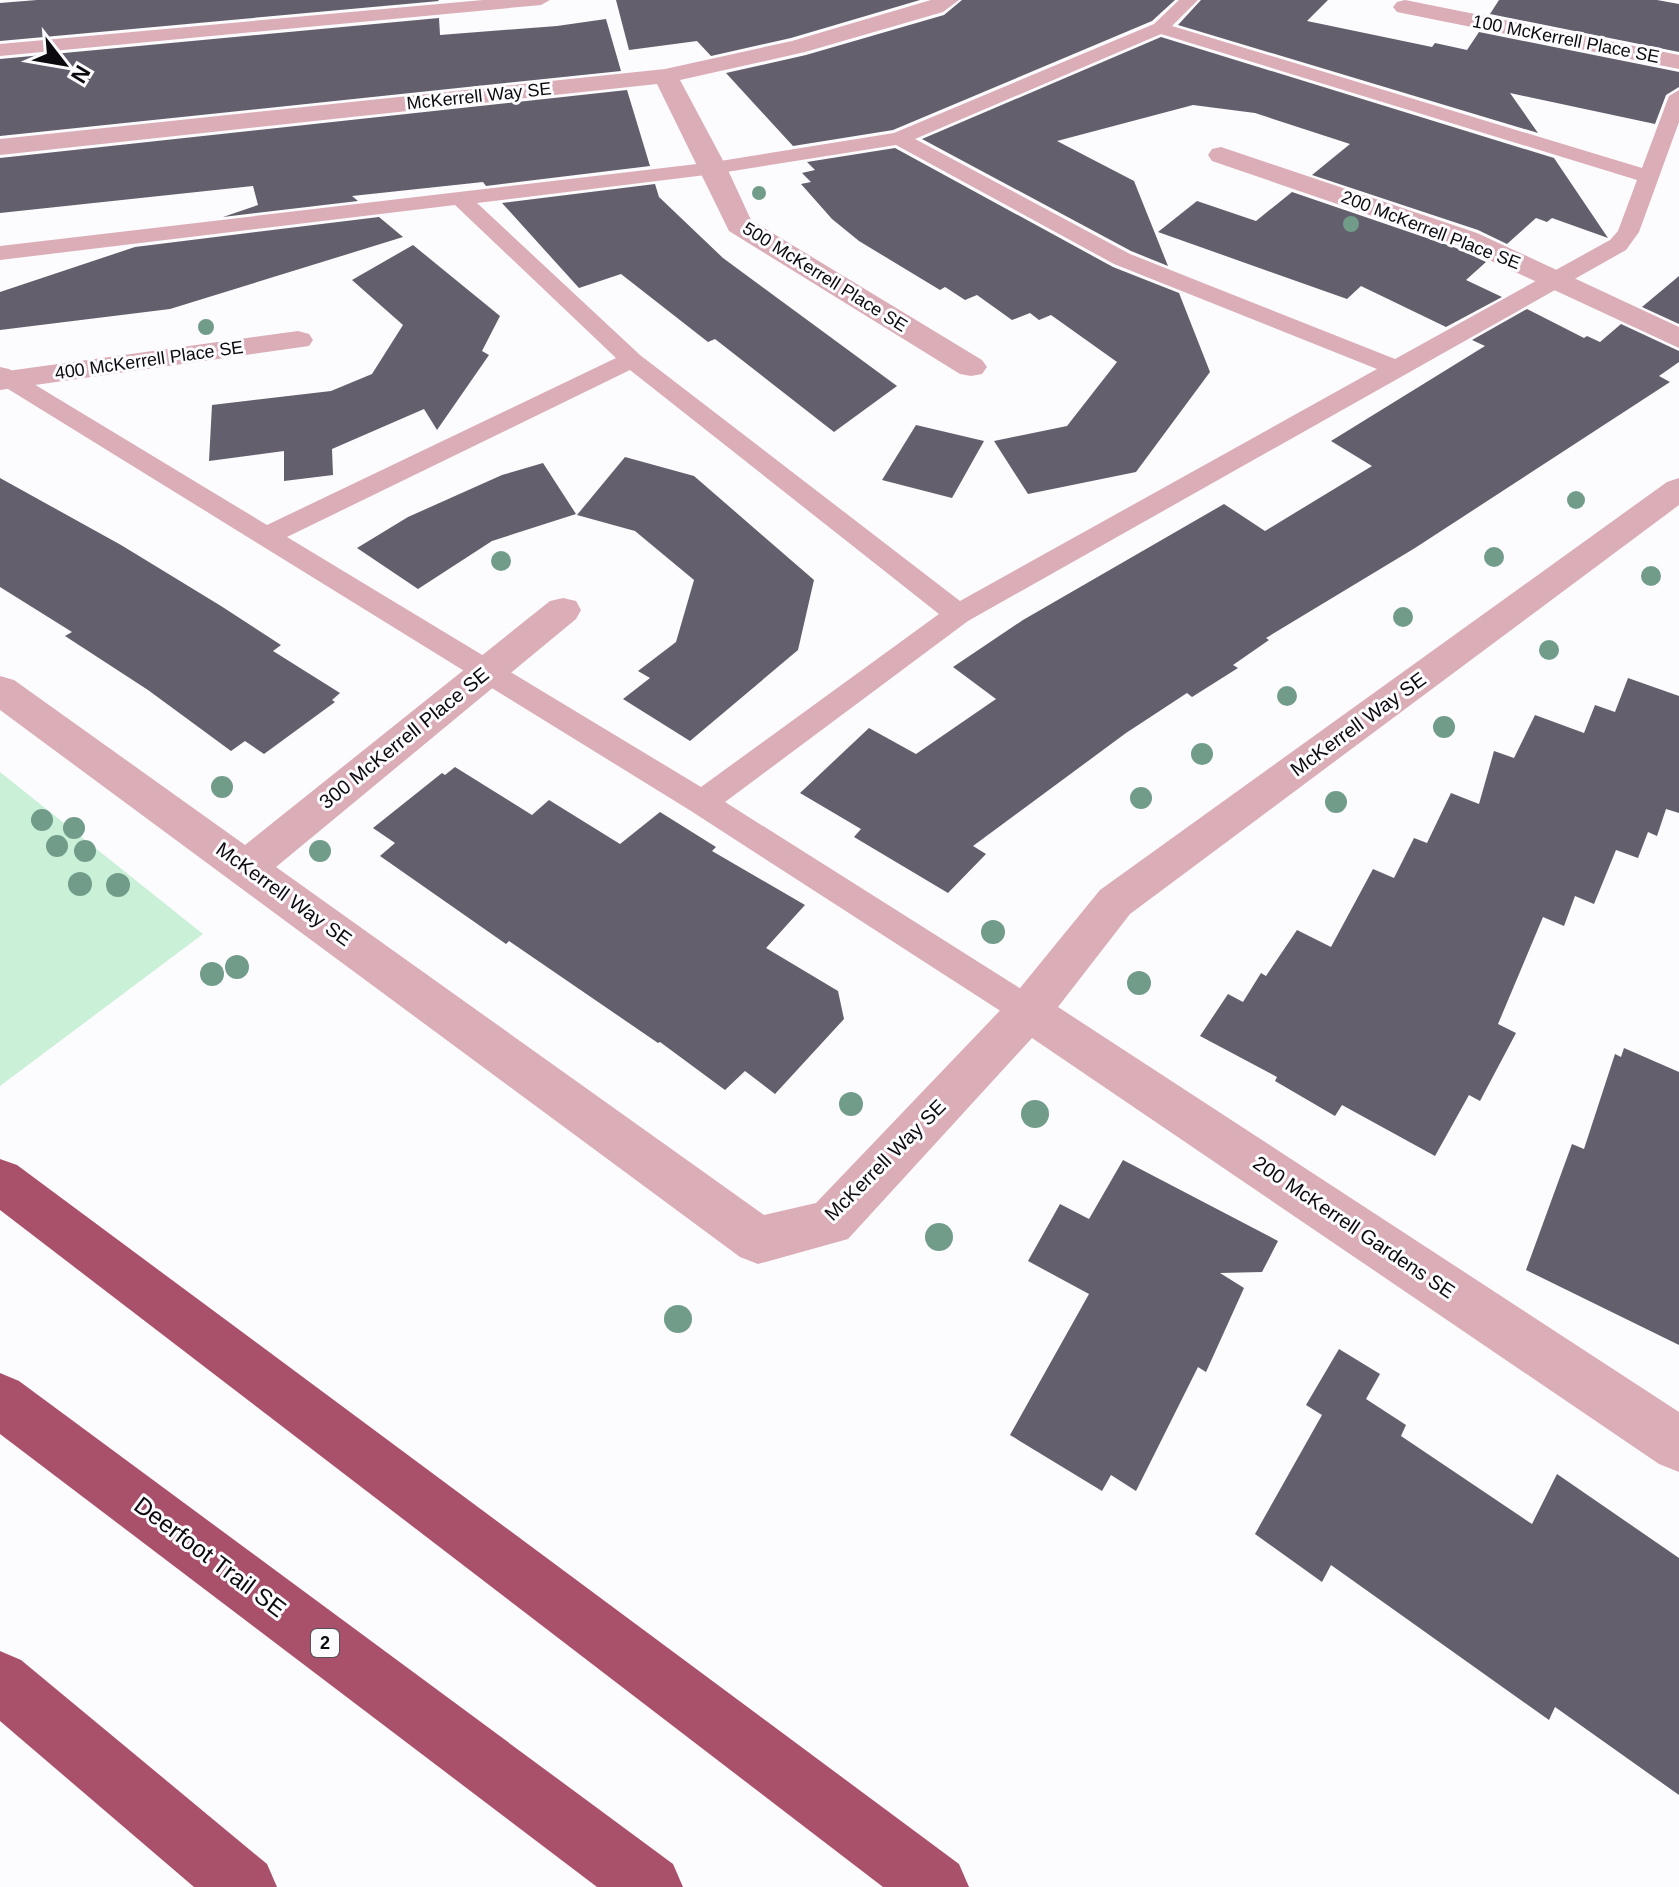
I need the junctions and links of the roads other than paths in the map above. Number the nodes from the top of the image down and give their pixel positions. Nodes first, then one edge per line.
1 (541, 0) edge
2 (948, 0) edge
3 (1189, 0) edge
4 (1405, 7) dead end
5 (1160, 28) junction
6 (0, 50) edge
7 (1679, 62) edge
8 (665, 76) junction
9 (1679, 96) edge
10 (899, 138) junction
11 (0, 147) edge
12 (1221, 155) dead end
13 (714, 168) junction
14 (1648, 177) junction
15 (462, 200) junction
16 (0, 253) edge
17 (1558, 280) junction
18 (1679, 339) edge
19 (298, 340) dead end
20 (632, 360) junction
21 (971, 367) dead end
22 (1398, 369) junction
23 (3, 378) edge
24 (1674, 499) edge
25 (264, 537) junction
26 (563, 610) dead end
27 (958, 614) junction
28 (488, 671) junction
29 (0, 690) edge
30 (702, 803) junction
31 (247, 867) junction
32 (1028, 1011) junction
33 (0, 1181) edge
34 (0, 1400) edge
35 (1679, 1444) edge
36 (0, 1681) edge
37 (244, 1887) edge
38 (650, 1887) edge
39 (936, 1887) edge

1 - 6 lane
2 - 8 street, McKerrell Way SE
3 - 5 lane
4 - 7 street, 100 McKerrell Place SE
5 - 10 lane
5 - 14 lane
8 - 11 street, McKerrell Way SE
8 - 13 street, 500 McKerrell Place SE
9 - 14 lane
10 - 13 lane
10 - 22 lane
12 - 17 street, 200 McKerrell Place SE
13 - 15 lane
13 - 21 street, 500 McKerrell Place SE
14 - 17 lane
15 - 16 lane
15 - 20 lane
17 - 18 street, 200 McKerrell Place SE
17 - 22 lane
19 - 23 street, 400 McKerrell Place SE
20 - 25 lane
20 - 27 lane
22 - 27 lane
23 - 25 lane
24 - 32 street, McKerrell Way SE
25 - 28 lane
26 - 28 street, 300 McKerrell Place SE
27 - 30 lane
28 - 30 lane
28 - 31 street, 300 McKerrell Place SE
29 - 31 street, McKerrell Way SE
30 - 32 lane
31 - 32 street, McKerrell Way SE
32 - 35 street, 200 McKerrell Gardens SE
33 - 39 highway
34 - 38 highway, Deerfoot Trail SE / 2
36 - 37 highway

